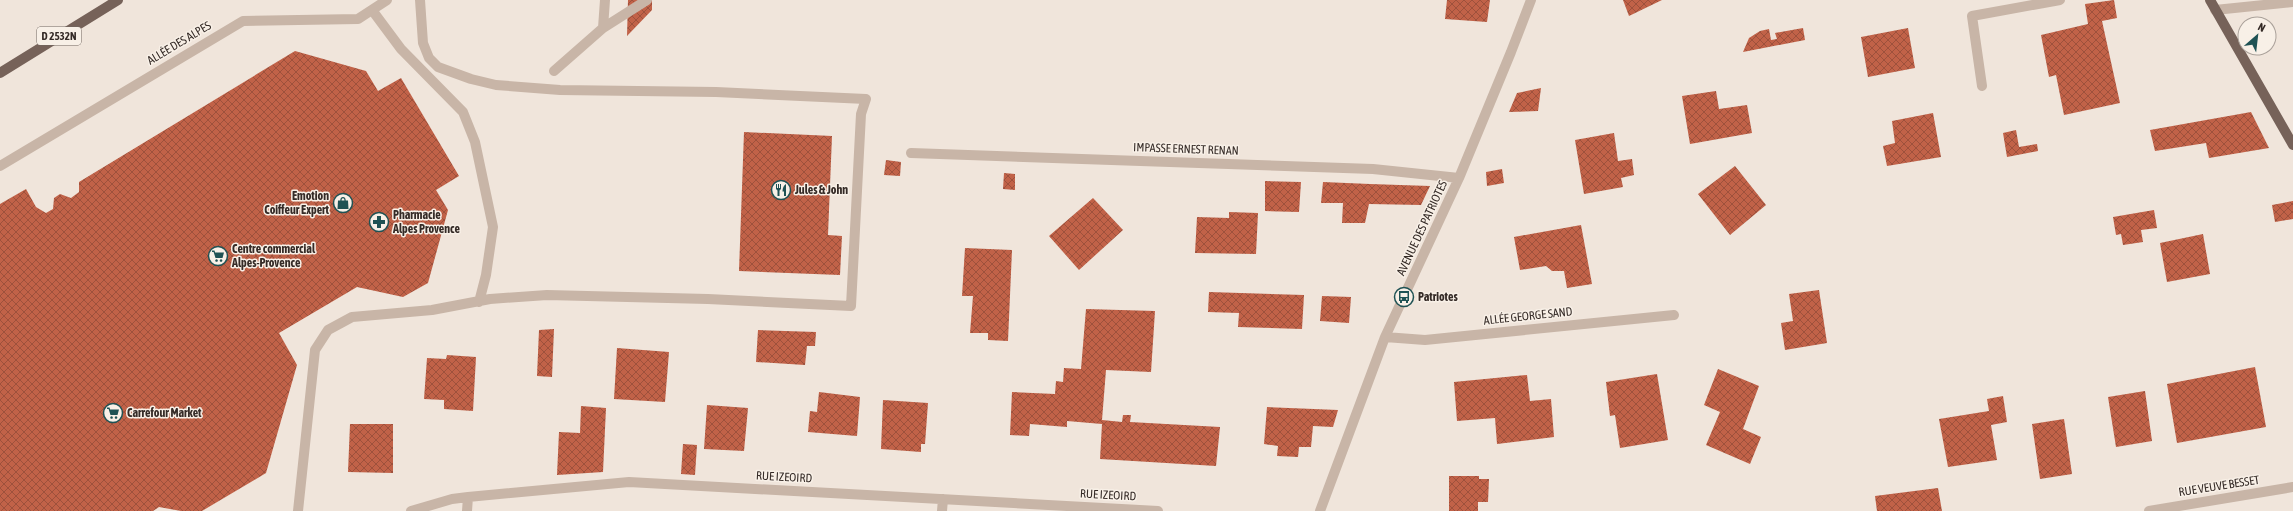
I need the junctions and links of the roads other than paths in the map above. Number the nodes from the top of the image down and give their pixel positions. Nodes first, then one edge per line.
1 (118, 0) edge
2 (387, 0) edge
3 (420, 0) edge
4 (605, 0) edge
5 (647, 0) edge
6 (1530, 0) edge
7 (2060, 0) edge
8 (2210, 0) edge
9 (2293, 2) edge
10 (372, 10) junction
11 (2215, 10) junction
12 (603, 28) junction
13 (554, 71) dead end
14 (0, 73) edge
15 (1982, 86) dead end
16 (2293, 145) edge
17 (911, 153) dead end
18 (0, 166) edge
19 (1459, 178) junction
20 (479, 302) junction
21 (1674, 315) dead end
22 (1385, 337) junction
23 (2293, 487) edge
24 (468, 496) junction
25 (943, 498) junction
26 (298, 511) edge
27 (411, 511) edge
28 (467, 511) edge
29 (942, 511) edge
30 (1158, 511) edge
31 (1320, 511) edge
32 (2149, 511) edge

1 - 14 main road, D 2532N
2 - 10 street, ALLÉE DES ALPES
3 - 20 street
4 - 12 street
5 - 12 street
6 - 19 street, AVENUE DES PATRIOTES
7 - 15 street
8 - 11 main road
9 - 11 street
10 - 18 street, ALLÉE DES ALPES
10 - 20 street
11 - 16 main road
12 - 13 street
17 - 19 street, IMPASSE ERNEST RENAN
19 - 22 street, AVENUE DES PATRIOTES
20 - 26 street
21 - 22 street, ALLÉE GEORGE SAND
22 - 31 street, AVENUE DES PATRIOTES
23 - 32 street, RUE VEUVE BESSET
24 - 25 street, RUE IZEOIRD
24 - 27 street, RUE IZEOIRD
24 - 28 street
25 - 29 street
25 - 30 street, RUE IZEOIRD

